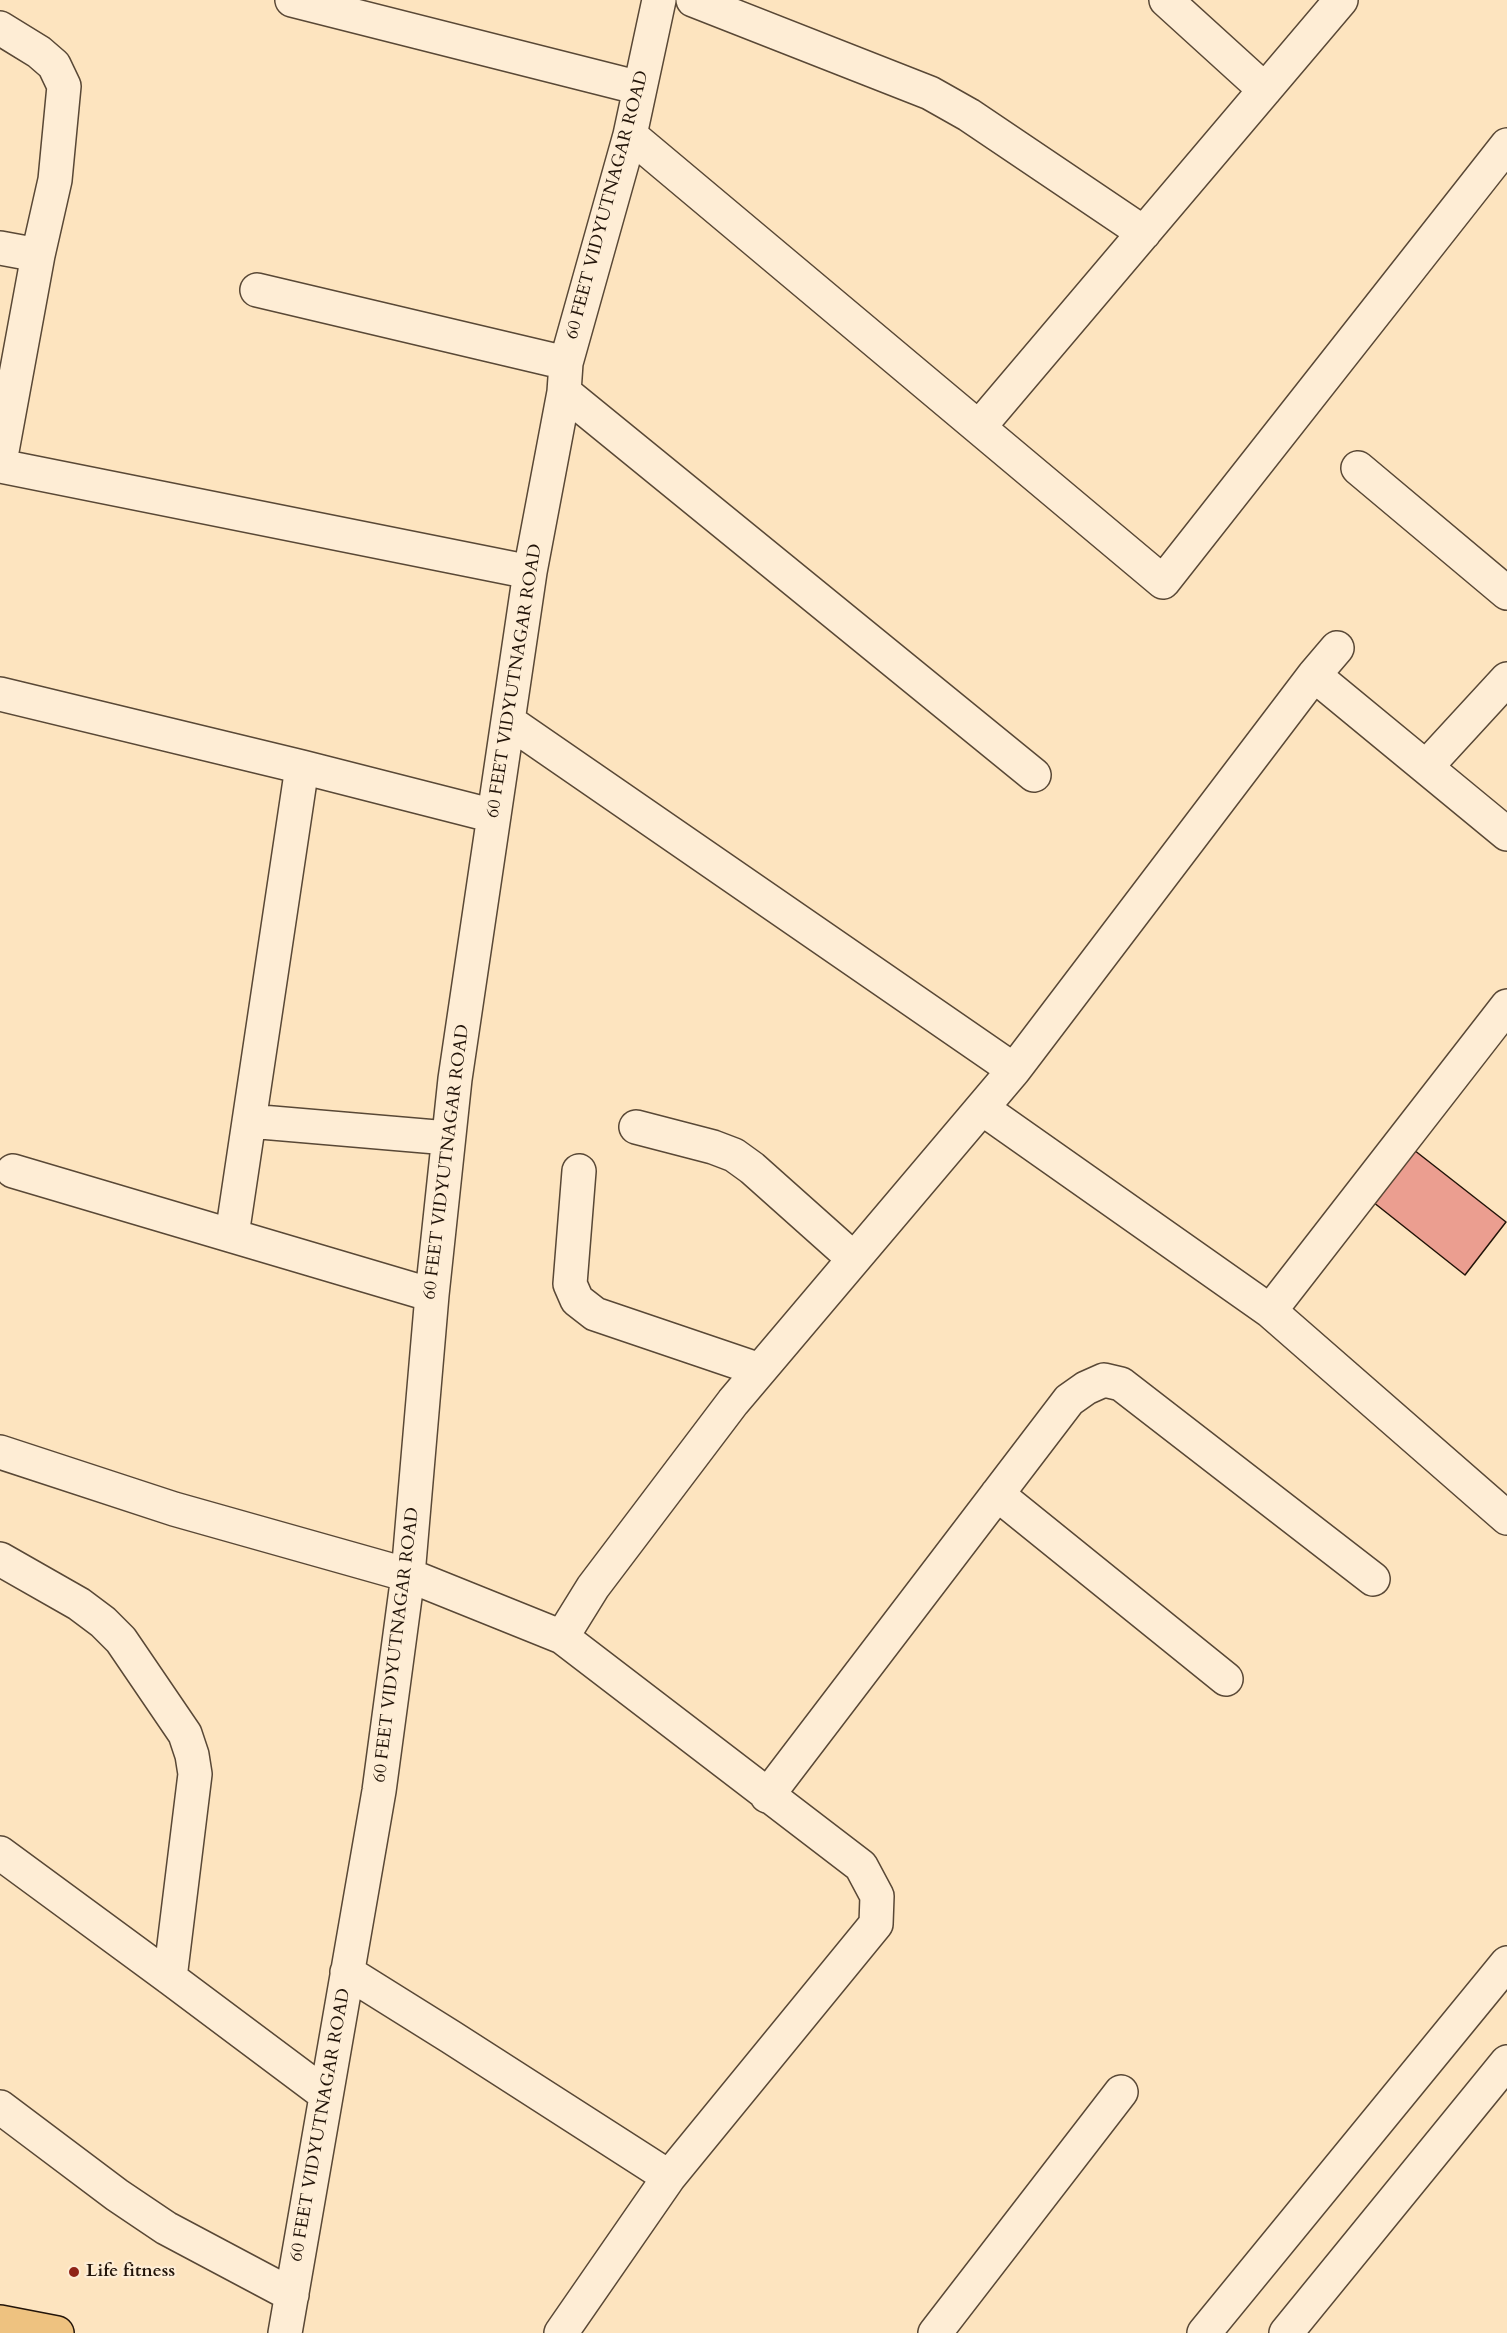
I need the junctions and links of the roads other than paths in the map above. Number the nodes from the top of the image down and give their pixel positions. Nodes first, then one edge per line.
1 (292, 0) edge
2 (659, 0) edge
3 (693, 0) edge
4 (1166, 0) edge
5 (1341, 0) edge
6 (0, 28) edge
7 (640, 88) junction
8 (1264, 90) junction
9 (630, 135) junction
10 (1507, 145) edge
11 (1144, 233) junction
12 (0, 248) edge
13 (38, 255) junction
14 (257, 290) dead end
15 (565, 378) junction
16 (979, 427) junction
17 (0, 464) edge
18 (1358, 468) dead end
19 (530, 572) junction
20 (1507, 592) edge
21 (1337, 648) dead end
22 (1314, 675) junction
23 (1507, 679) edge
24 (0, 694) edge
25 (508, 721) junction
26 (302, 766) junction
27 (1426, 767) junction
28 (1034, 775) dead end
29 (494, 816) junction
30 (1507, 834) edge
31 (1507, 1006) edge
32 (1014, 1070) junction
33 (983, 1109) junction
34 (249, 1121) junction
35 (636, 1127) dead end
36 (448, 1138) junction
37 (13, 1171) dead end
38 (579, 1171) dead end
39 (232, 1235) junction
40 (854, 1259) junction
41 (432, 1295) junction
42 (1270, 1311) junction
43 (760, 1370) junction
44 (0, 1452) edge
45 (997, 1494) junction
46 (1507, 1518) edge
47 (0, 1559) edge
48 (408, 1575) junction
49 (1373, 1579) dead end
50 (562, 1637) junction
51 (1226, 1679) dead end
52 (767, 1796) junction
53 (0, 1853) edge
54 (1507, 1963) edge
55 (347, 1972) junction
56 (170, 1978) junction
57 (1507, 2062) edge
58 (1121, 2092) dead end
59 (325, 2094) junction
60 (0, 2107) edge
61 (669, 2177) junction
62 (292, 2295) junction
63 (0, 2322) edge
64 (57, 2333) edge
65 (285, 2333) edge
66 (561, 2333) edge
67 (935, 2333) edge
68 (1204, 2333) edge
69 (1286, 2333) edge

1 - 7 street
2 - 7 street, 60 FEET VIDYUTNAGAR ROAD
3 - 11 street
4 - 8 street
5 - 8 street
6 - 13 street
7 - 9 street, 60 FEET VIDYUTNAGAR ROAD
8 - 11 street
9 - 15 street, 60 FEET VIDYUTNAGAR ROAD
9 - 16 street
10 - 16 street
11 - 16 street
12 - 13 street
13 - 17 street
14 - 15 street
15 - 19 street, 60 FEET VIDYUTNAGAR ROAD
15 - 28 street
17 - 19 street
18 - 20 street
19 - 25 street, 60 FEET VIDYUTNAGAR ROAD
21 - 22 street
22 - 27 street
22 - 32 street
23 - 27 street
24 - 26 street
25 - 29 street, 60 FEET VIDYUTNAGAR ROAD
25 - 32 street
26 - 29 street
26 - 34 street
27 - 30 street
29 - 36 street, 60 FEET VIDYUTNAGAR ROAD
31 - 42 street
32 - 33 street
33 - 40 street
33 - 42 street
34 - 36 street
34 - 39 street
35 - 40 street
36 - 41 street, 60 FEET VIDYUTNAGAR ROAD
37 - 39 street
38 - 43 street
39 - 41 street
40 - 43 street
41 - 48 street, 60 FEET VIDYUTNAGAR ROAD
42 - 46 street
43 - 50 street
44 - 48 street
45 - 49 street
45 - 51 street
45 - 52 street
47 - 56 street
48 - 50 street
48 - 55 street, 60 FEET VIDYUTNAGAR ROAD
50 - 52 street
52 - 61 street
53 - 56 street
54 - 68 street
55 - 59 street, 60 FEET VIDYUTNAGAR ROAD
55 - 61 street
56 - 59 street
57 - 69 street
58 - 67 street
59 - 62 street, 60 FEET VIDYUTNAGAR ROAD
60 - 62 street
61 - 66 street
62 - 65 street, 60 FEET VIDYUTNAGAR ROAD
63 - 64 main road

